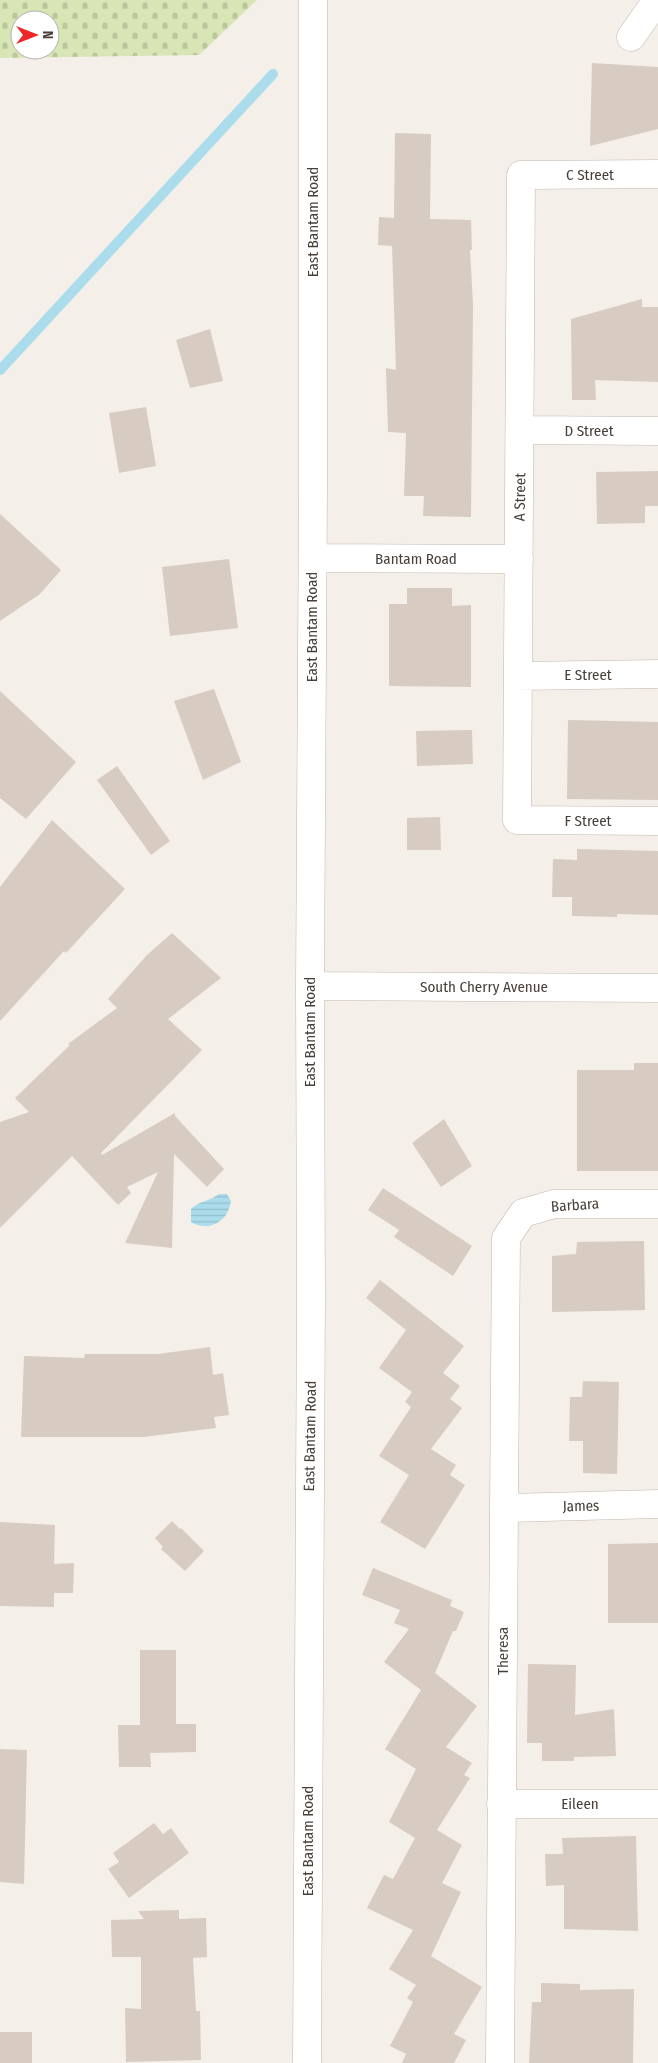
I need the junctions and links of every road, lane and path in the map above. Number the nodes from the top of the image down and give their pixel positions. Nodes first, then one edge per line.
1 (313, 0) edge
2 (657, 0) edge
3 (631, 37) dead end
4 (658, 174) edge
5 (521, 175) joint
6 (521, 430) junction
7 (658, 431) edge
8 (313, 558) junction
9 (519, 559) junction
10 (658, 674) edge
11 (518, 676) junction
12 (517, 820) joint
13 (658, 821) edge
14 (310, 986) junction
15 (658, 988) edge
16 (658, 1204) edge
17 (506, 1238) joint
18 (658, 1504) edge
19 (504, 1508) junction
20 (502, 1804) junction
21 (658, 1804) edge
22 (307, 2063) edge
23 (500, 2063) edge

1 - 8 street, East Bantam Road
2 - 3 street
4 - 5 street, C Street
5 - 6 street, A Street
6 - 7 street, D Street
6 - 9 street, A Street
8 - 9 street, Bantam Road
8 - 14 street, East Bantam Road
9 - 11 street, A Street
10 - 11 street, E Street
11 - 12 street, A Street
12 - 13 street, F Street
14 - 15 street, South Cherry Avenue
14 - 22 street, East Bantam Road
16 - 17 street, Barbara
17 - 19 street, Theresa
18 - 19 street, James
19 - 20 street, Theresa
20 - 21 street, Eileen
20 - 23 street, Theresa

